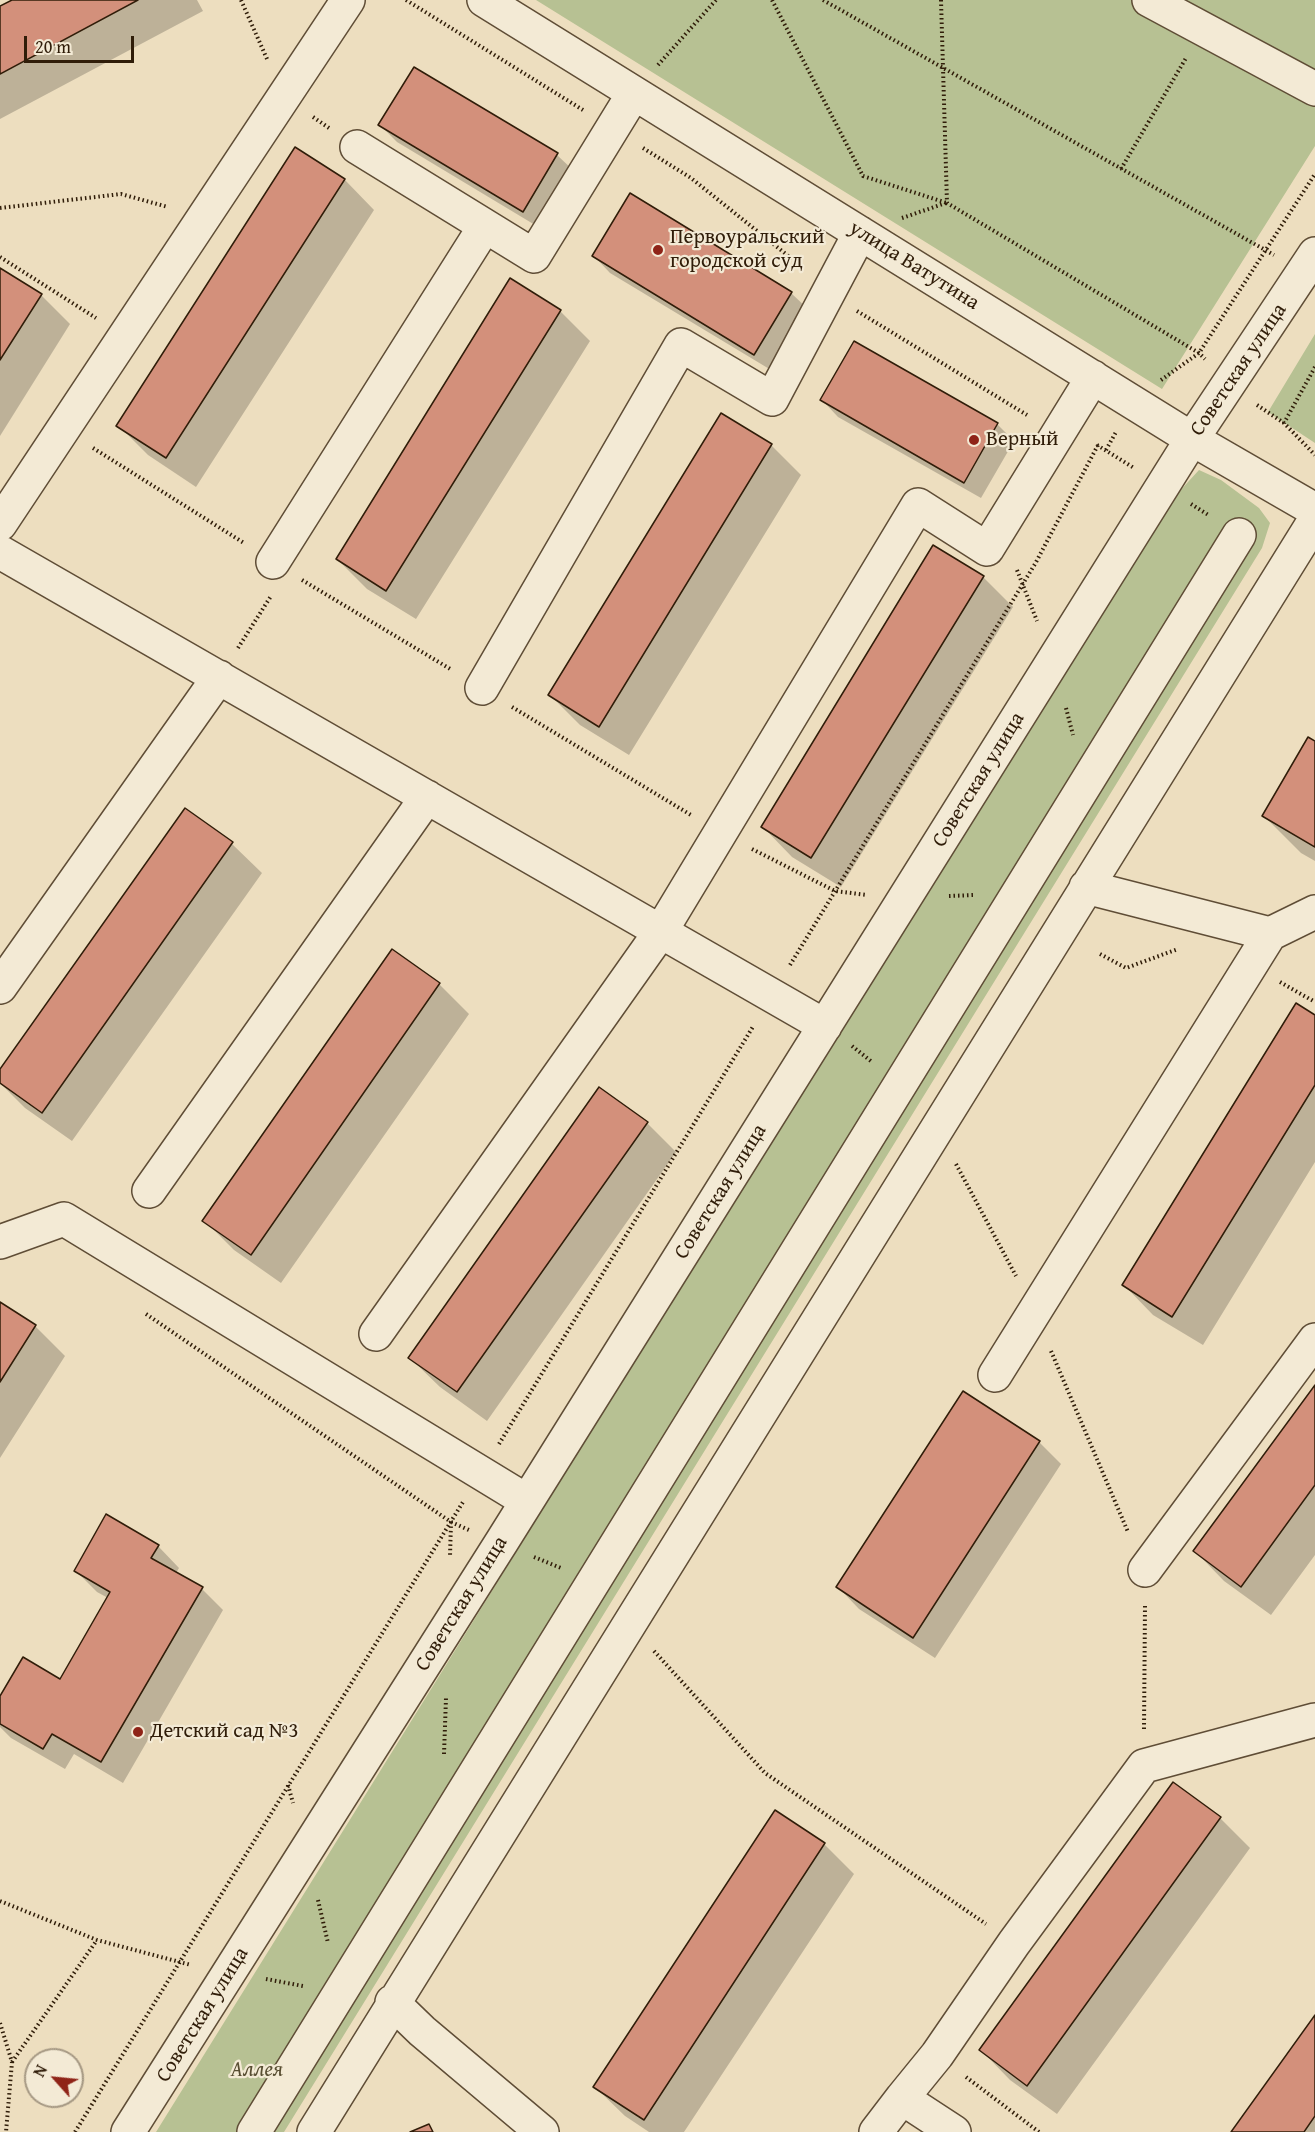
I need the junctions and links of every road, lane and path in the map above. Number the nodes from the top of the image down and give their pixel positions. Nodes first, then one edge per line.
1 (348, 0) edge
2 (483, 0) edge
3 (716, 0) edge
4 (772, 0) edge
5 (823, 0) edge
6 (941, 0) edge
7 (1149, 0) edge
8 (1203, 29) junction
9 (943, 68) junction
10 (1315, 89) edge
11 (634, 93) junction
12 (357, 147) dead end
13 (1121, 169) junction
14 (1315, 174) edge
15 (947, 203) junction
16 (0, 208) edge
17 (205, 216) junction
18 (485, 226) junction
19 (860, 233) junction
20 (1265, 250) junction
21 (0, 257) edge
22 (1310, 263) edge
23 (125, 336) junction
24 (1199, 353) junction
25 (1315, 367) edge
26 (1093, 377) junction
27 (1227, 387) junction
28 (1132, 400) junction
29 (1284, 423) junction
30 (64, 429) junction
31 (1192, 439) junction
32 (1098, 445) dead end
33 (1106, 450) dead end
34 (1315, 455) edge
35 (1315, 510) edge
36 (1315, 520) edge
37 (0, 524) edge
38 (1239, 535) dead end
39 (0, 552) edge
40 (280, 567) junction
41 (219, 677) junction
42 (482, 688) junction
43 (427, 797) junction
44 (720, 833) junction
45 (1086, 887) junction
46 (835, 891) junction
47 (1020, 892) junction
48 (904, 899) junction
49 (1315, 912) edge
50 (661, 931) junction
51 (1270, 934) junction
52 (0, 987) edge
53 (772, 995) junction
54 (825, 1026) junction
55 (149, 1191) dead end
56 (0, 1242) edge
57 (145, 1313) dead end
58 (376, 1334) dead end
59 (1315, 1340) edge
60 (995, 1375) dead end
61 (481, 1473) junction
62 (527, 1501) junction
63 (451, 1522) junction
64 (501, 1543) junction
65 (450, 1568) dead end
66 (1145, 1570) dead end
67 (589, 1592) junction
68 (627, 1626) junction
69 (446, 1686) dead end
70 (1315, 1720) edge
71 (444, 1758) dead end
72 (0, 1901) edge
73 (97, 1940) junction
74 (1014, 1943) junction
75 (180, 1962) junction
76 (230, 1972) junction
77 (341, 1993) junction
78 (392, 2002) junction
79 (0, 2023) edge
80 (937, 2055) junction
81 (12, 2062) junction
82 (902, 2098) junction
83 (6, 2132) edge
84 (75, 2132) edge
85 (128, 2132) edge
86 (254, 2132) edge
87 (314, 2132) edge
88 (542, 2132) edge
89 (876, 2132) edge
90 (954, 2132) edge
91 (1040, 2132) edge

1 - 17 street
2 - 11 street, улица Ватутина
3 - 11 path
4 - 15 path
5 - 9 path
6 - 9 path
7 - 8 street
8 - 10 street
8 - 13 path
9 - 13 path
9 - 15 path
11 - 18 street
11 - 19 street, улица Ватутина
12 - 18 street
13 - 20 path
14 - 20 path
15 - 24 path
16 - 17 path
17 - 23 street
18 - 40 street
19 - 26 street, улица Ватутина
19 - 42 street
20 - 22 path
20 - 24 path
21 - 23 path
22 - 27 street, Советская улица
23 - 30 street
24 - 27 path
24 - 28 path
25 - 29 path
26 - 28 street, улица Ватутина
26 - 44 street
27 - 29 path
27 - 31 street, Советская улица
28 - 31 street, улица Ватутина
28 - 33 path
29 - 34 path
30 - 37 street
30 - 40 path
31 - 35 street, улица Ватутина
31 - 48 street, Советская улица
32 - 46 path
36 - 45 street
38 - 47 street
39 - 41 street
40 - 41 path
40 - 42 path
41 - 43 street
41 - 52 street
42 - 44 path
43 - 50 street
43 - 55 street
44 - 46 path
44 - 50 street
45 - 51 street
45 - 68 street
46 - 48 path
46 - 53 path
47 - 48 path
47 - 67 street
48 - 54 street, Советская улица
49 - 51 street
50 - 53 street
50 - 58 street
51 - 60 street
53 - 54 street
53 - 61 path
54 - 62 street, Советская улица
56 - 61 street
57 - 63 path
59 - 66 street
61 - 62 street
61 - 63 path
62 - 64 street, Советская улица
63 - 64 path
63 - 65 path
63 - 75 path
64 - 67 path
64 - 76 street, Советская улица
67 - 77 street
68 - 74 path
68 - 78 street
69 - 71 path
70 - 74 street
72 - 73 path
73 - 75 path
73 - 81 path
74 - 80 street
75 - 76 path
75 - 84 path
76 - 77 path
76 - 85 street, Советская улица
77 - 86 street
78 - 87 street
78 - 88 street
79 - 81 path
80 - 82 street
80 - 91 path
81 - 83 path
82 - 89 street
82 - 90 street

